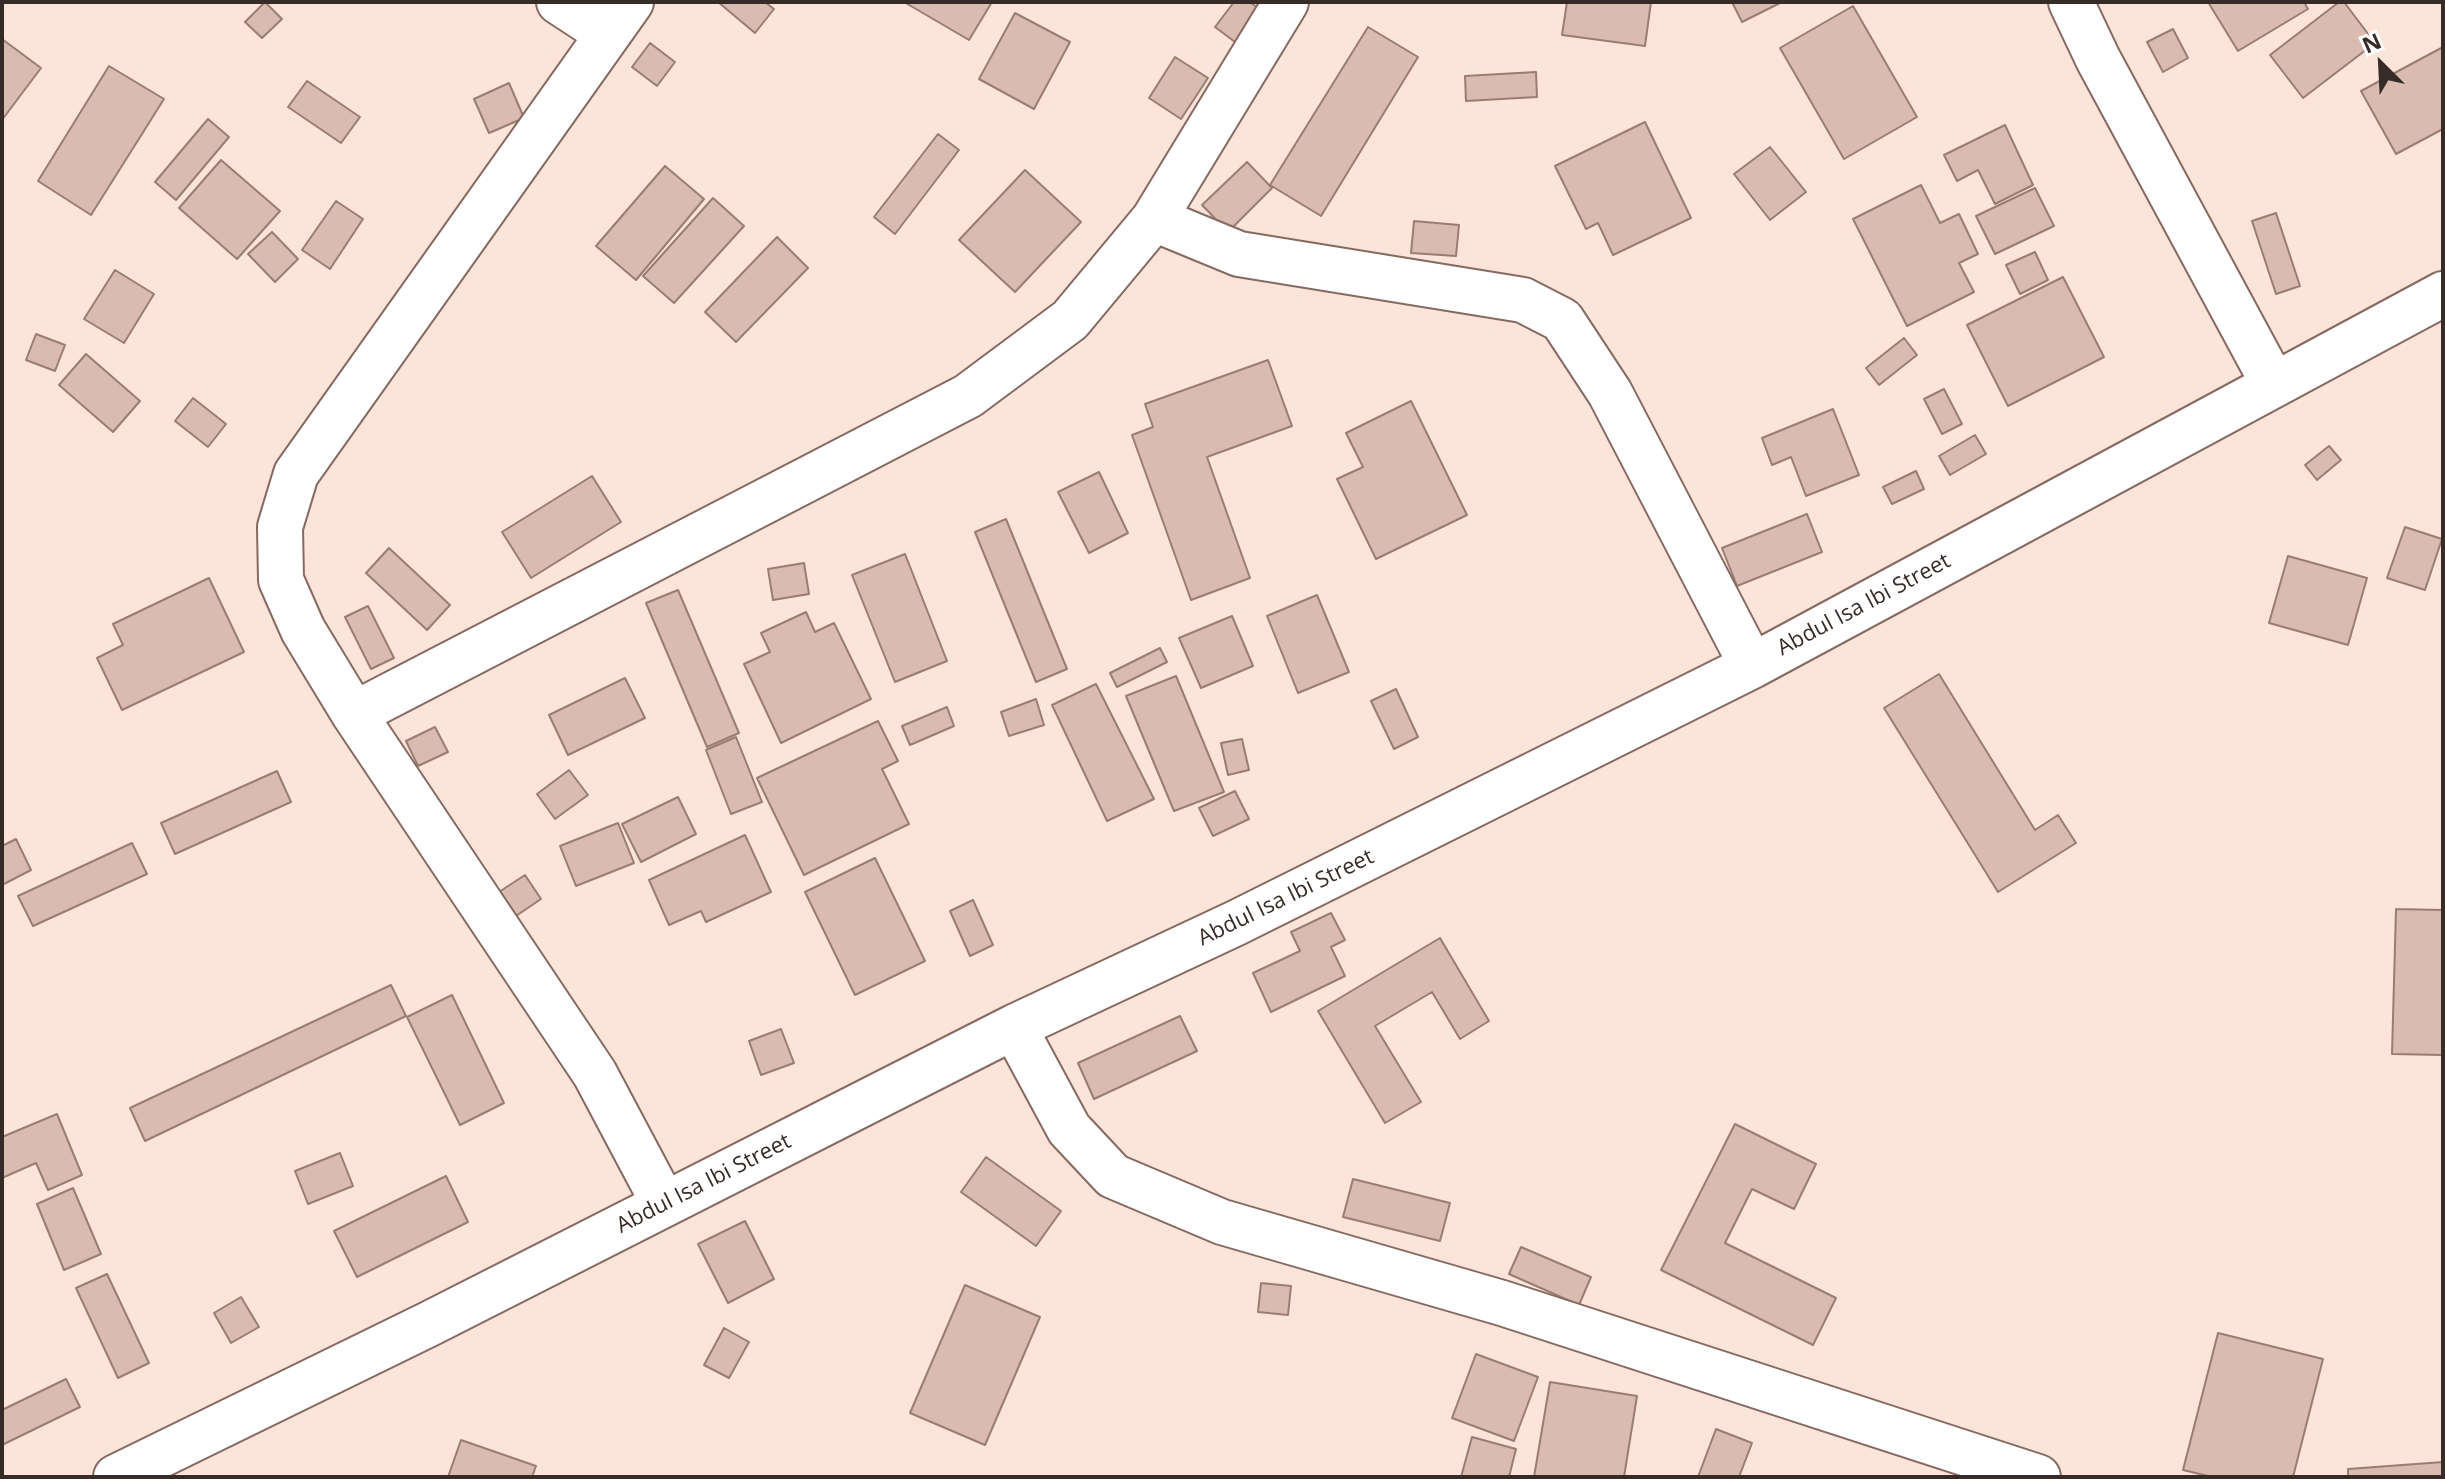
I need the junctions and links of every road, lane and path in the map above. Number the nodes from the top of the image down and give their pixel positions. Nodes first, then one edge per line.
1 (559, 2) edge
2 (1286, 2) edge
3 (2071, 2) edge
4 (619, 18) edge
5 (1154, 219) junction
6 (2443, 294) edge
7 (2274, 385) junction
8 (1752, 666) junction
9 (354, 714) junction
10 (1014, 1027) junction
11 (664, 1204) junction
12 (120, 1476) edge
13 (2038, 1477) edge

1 - 4 street
2 - 5 street
3 - 7 street
4 - 9 street
5 - 8 street
5 - 9 street
6 - 7 street, Abdul Isa Ibi Street
7 - 8 street, Abdul Isa Ibi Street
8 - 10 street, Abdul Isa Ibi Street
9 - 11 street
10 - 11 street, Abdul Isa Ibi Street
10 - 13 street
11 - 12 street, Abdul Isa Ibi Street

